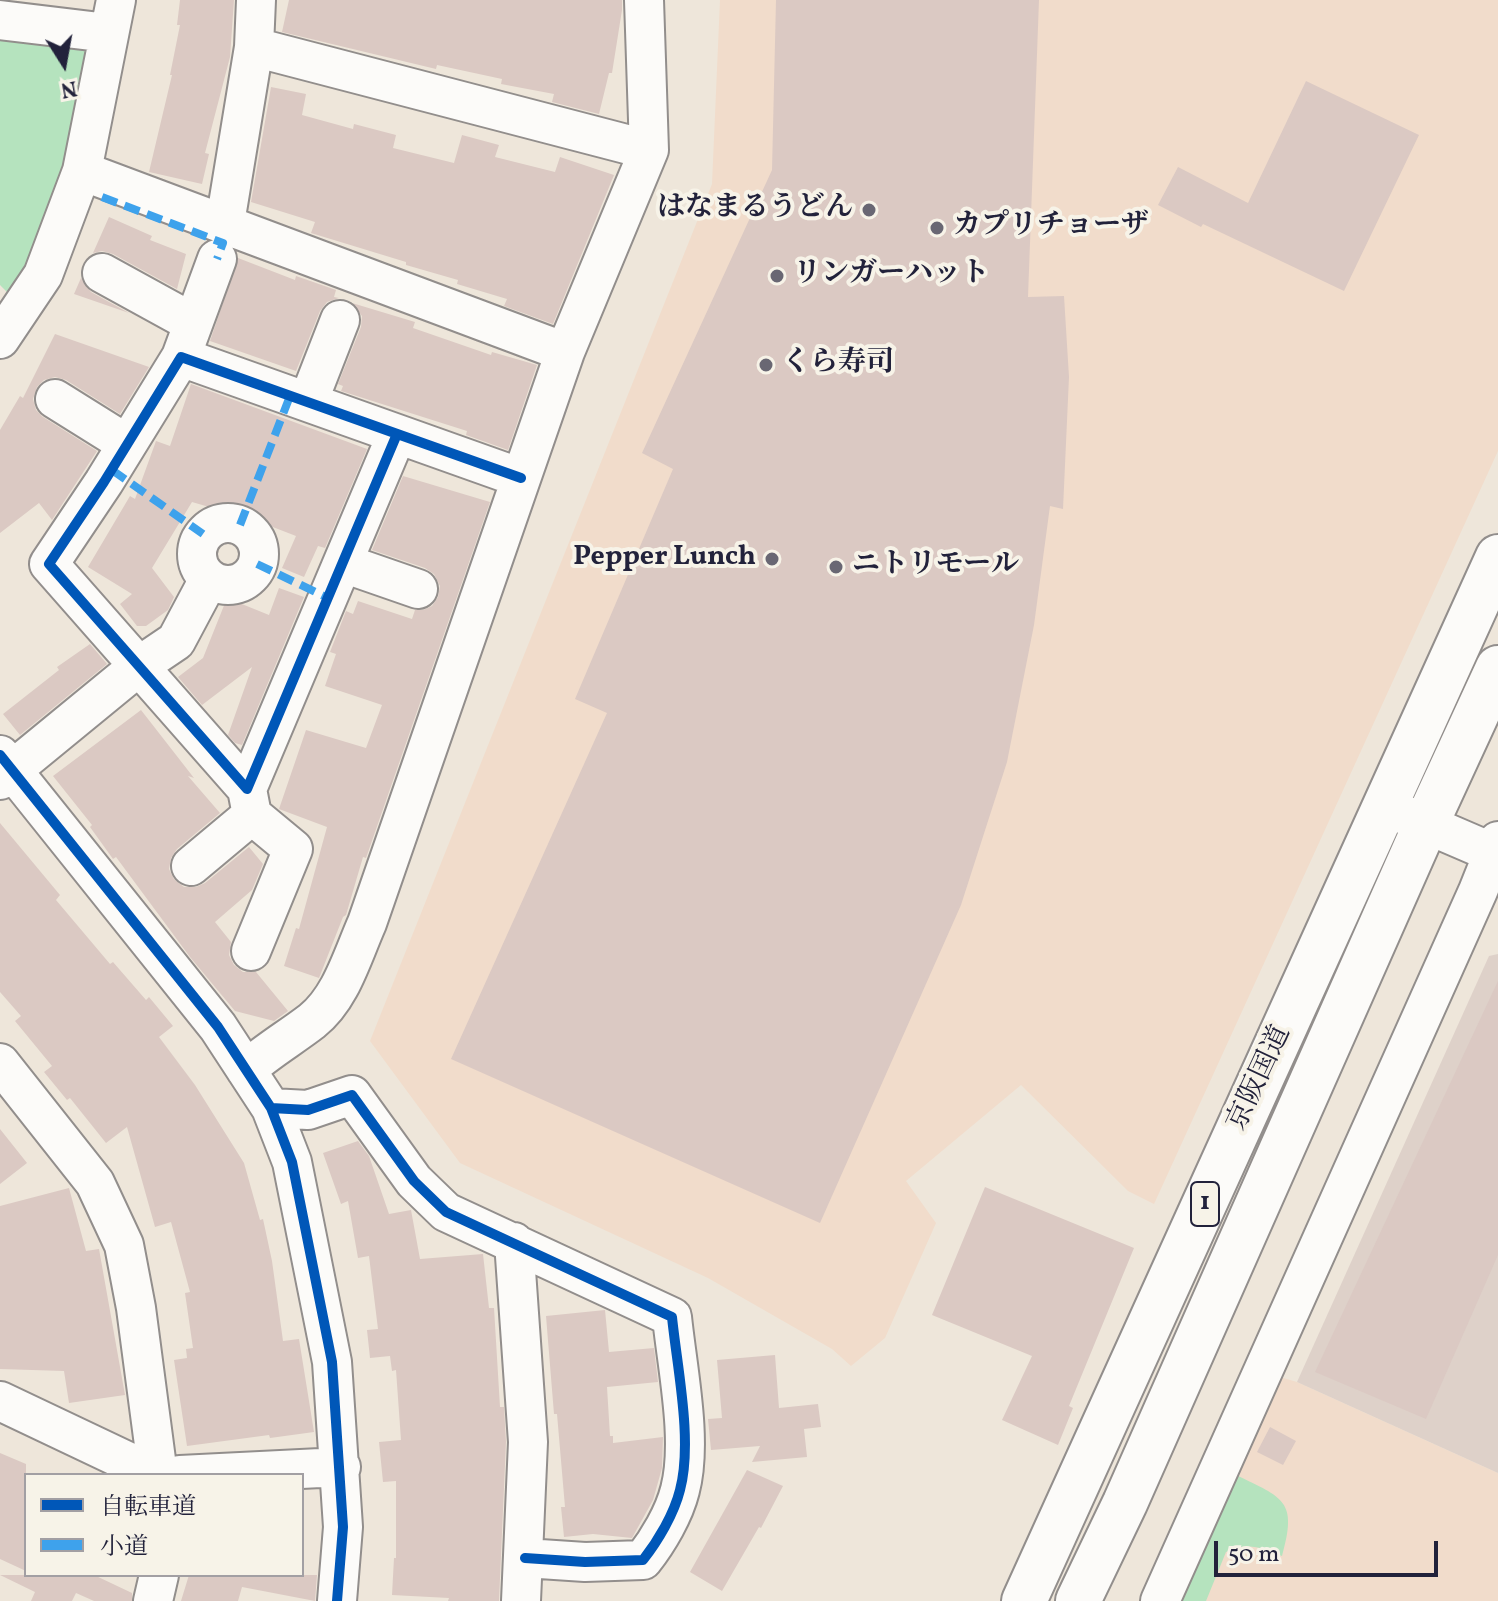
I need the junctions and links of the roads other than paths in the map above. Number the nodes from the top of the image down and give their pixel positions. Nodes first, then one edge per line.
1 (256, 0) edge
2 (644, 0) edge
3 (112, 17) edge
4 (0, 20) edge
5 (254, 47) junction
6 (649, 150) junction
7 (82, 171) junction
8 (221, 241) junction
9 (102, 273) dead end
10 (340, 320) dead end
11 (0, 339) edge
12 (187, 340) junction
13 (565, 352) junction
14 (55, 399) dead end
15 (308, 402) junction
16 (397, 434) junction
17 (127, 444) junction
18 (521, 478) junction
19 (1498, 557) edge
20 (343, 563) junction
21 (209, 579) dead end
22 (418, 589) dead end
23 (139, 666) junction
24 (1498, 668) edge
25 (4, 769) edge
26 (249, 802) junction
27 (1385, 807) junction
28 (1426, 824) junction
29 (1496, 850) edge
30 (191, 866) dead end
31 (251, 951) dead end
32 (0, 1063) edge
33 (246, 1070) junction
34 (271, 1108) junction
35 (514, 1242) junction
36 (0, 1401) edge
37 (341, 1467) junction
38 (153, 1473) edge
39 (157, 1473) edge
40 (220, 1473) edge
41 (525, 1558) junction
42 (159, 1577) edge
43 (153, 1601) edge
44 (337, 1601) edge
45 (521, 1601) edge
46 (1024, 1601) edge
47 (1078, 1601) edge
48 (1160, 1601) edge

1 - 5 street
2 - 6 street
3 - 4 street
3 - 7 street
5 - 6 street
5 - 8 street
6 - 13 street
7 - 8 street
7 - 11 street
8 - 12 street
8 - 13 street
9 - 12 street
10 - 15 street
12 - 15 street
12 - 17 street
13 - 18 street
14 - 17 street
15 - 16 street
16 - 18 street
16 - 20 street
17 - 23 street
18 - 33 street
19 - 27 highway, 京阪国道 / 1
20 - 22 street
20 - 26 street
21 - 23 street
23 - 25 street
23 - 26 street
24 - 28 highway, 京阪国道 / 1
25 - 33 street
26 - 30 street
26 - 31 street
27 - 28 street
27 - 46 highway, 京阪国道 / 1
28 - 29 street
28 - 47 highway, 京阪国道 / 1
29 - 48 street
32 - 39 street
33 - 34 street
34 - 35 street
34 - 37 street
35 - 41 street
35 - 41 street
36 - 38 street
37 - 40 street
37 - 44 street
41 - 45 street
42 - 43 street

